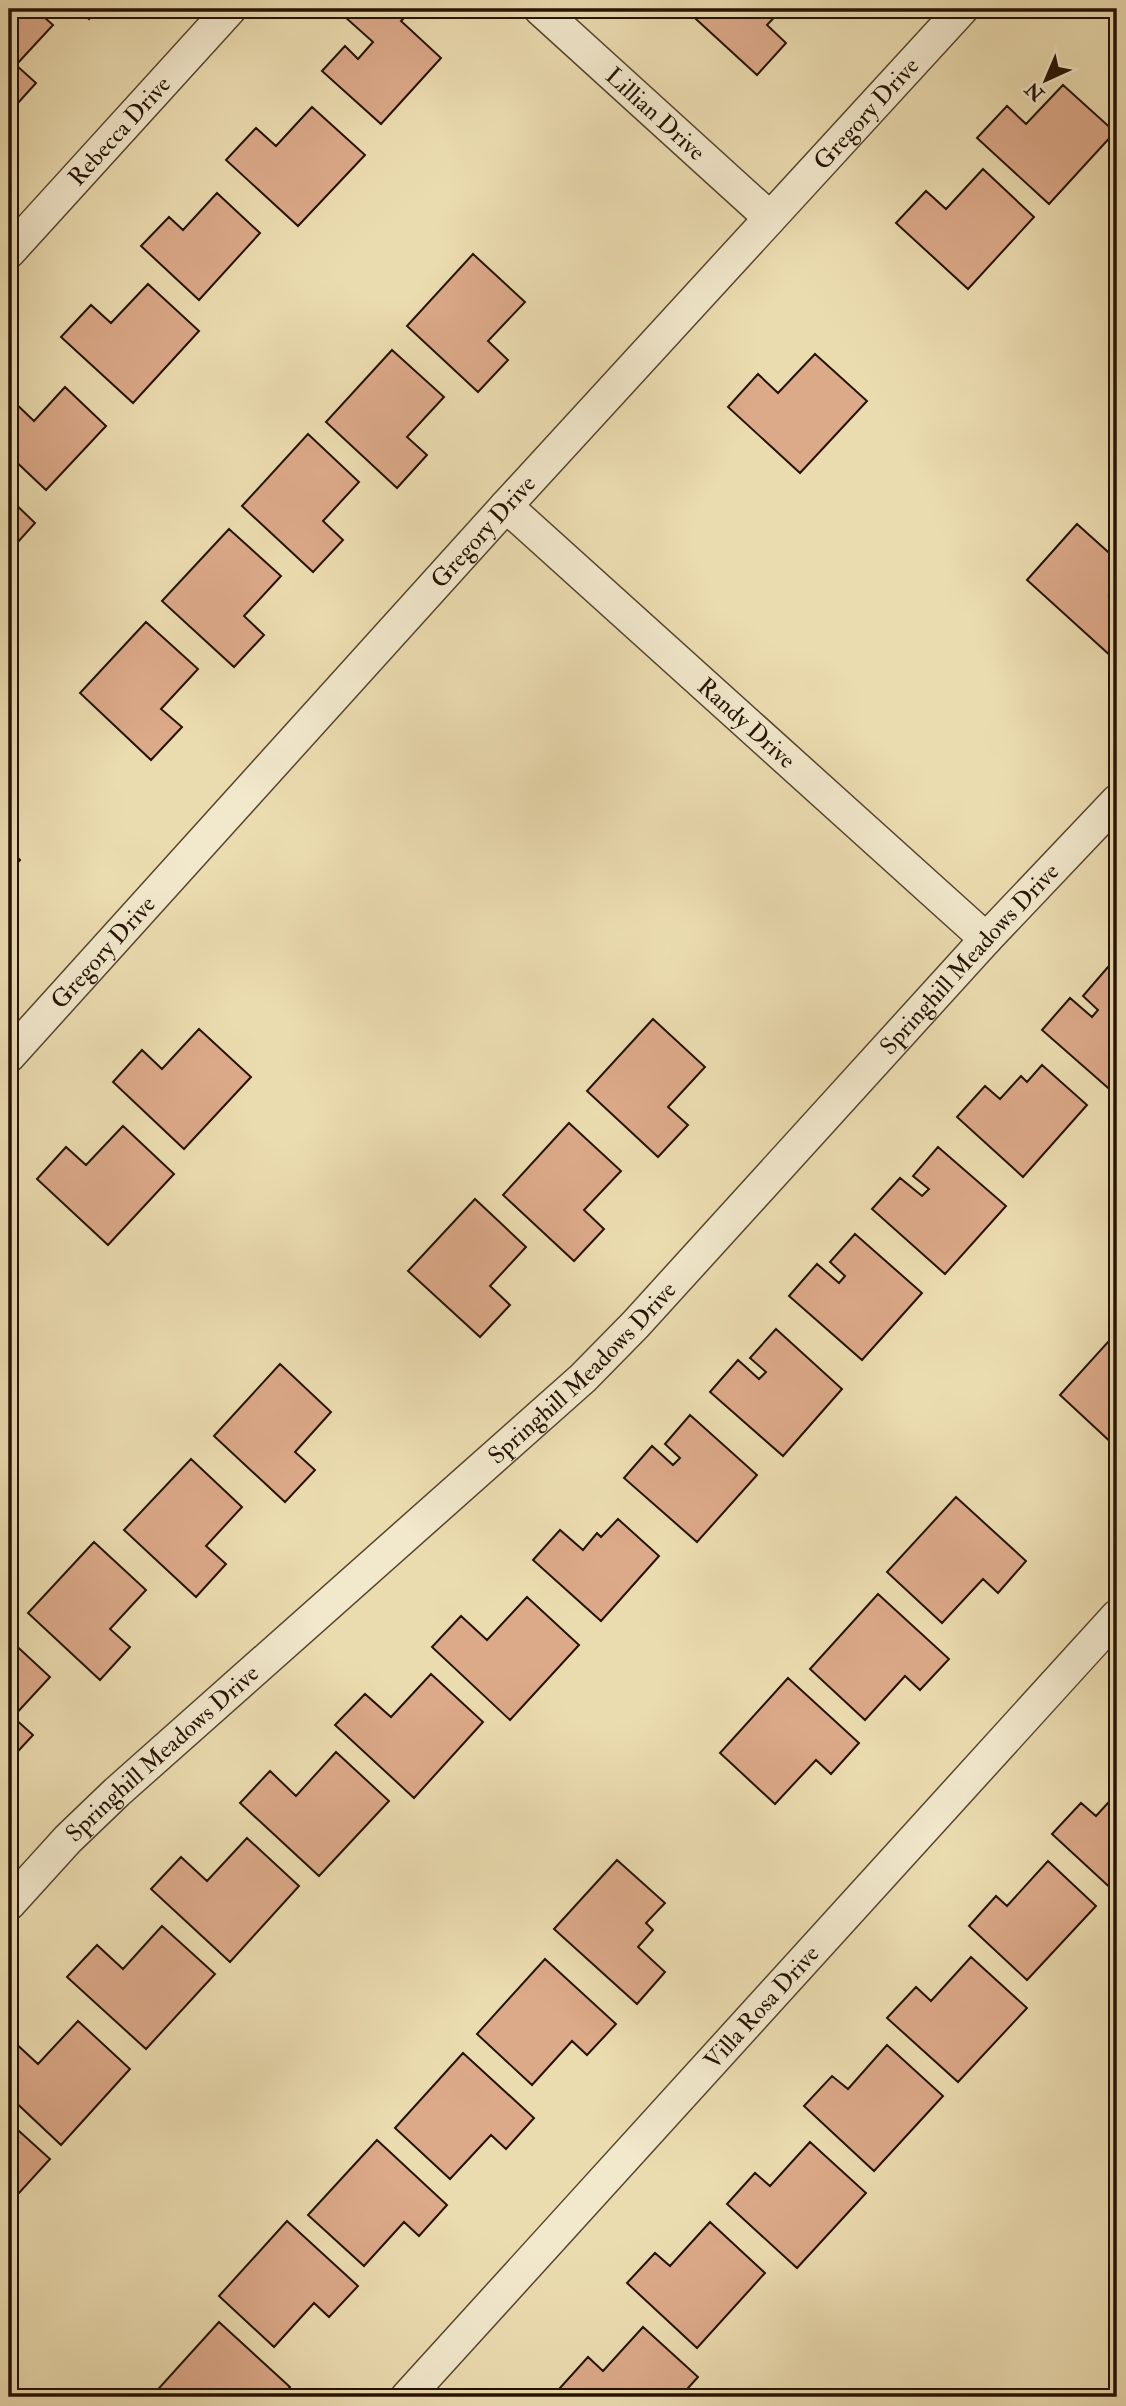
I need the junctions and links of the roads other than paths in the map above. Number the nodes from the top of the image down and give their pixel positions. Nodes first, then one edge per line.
1 (230, 9) edge
2 (540, 9) edge
3 (962, 9) edge
4 (770, 218) junction
5 (9, 252) edge
6 (506, 506) junction
7 (1117, 801) edge
8 (986, 939) junction
9 (9, 1056) edge
10 (1117, 1616) edge
11 (9, 1904) edge
12 (407, 2397) edge

1 - 5 street, Rebecca Drive
2 - 4 street, Lillian Drive
3 - 4 street, Gregory Drive
4 - 6 street, Gregory Drive
6 - 8 street, Randy Drive
6 - 9 street, Gregory Drive
7 - 8 street, Springhill Meadows Drive
8 - 11 street, Springhill Meadows Drive
10 - 12 street, Villa Rosa Drive

